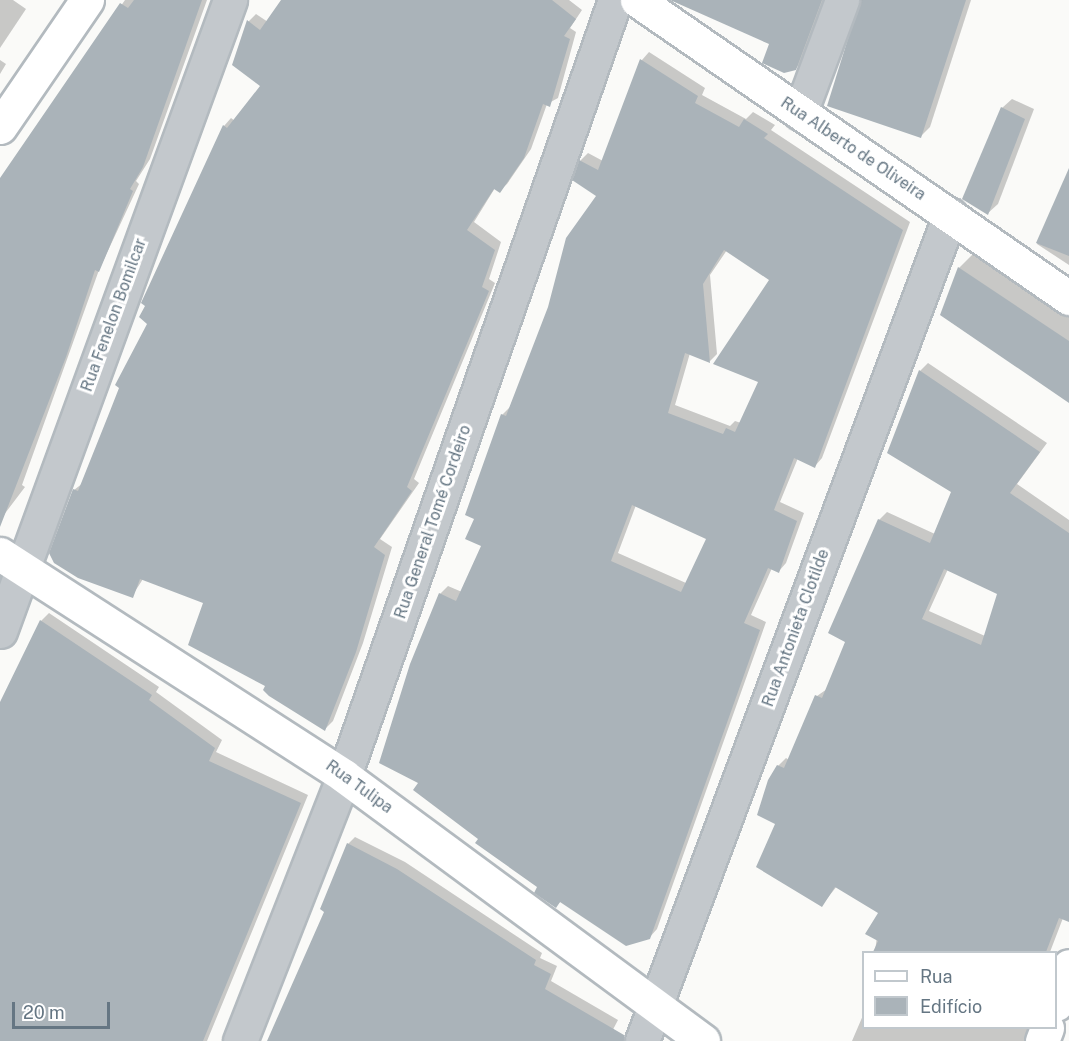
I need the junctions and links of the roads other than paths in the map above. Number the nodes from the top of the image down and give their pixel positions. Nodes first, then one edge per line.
1 (87, 0) edge
2 (230, 0) edge
3 (615, 0) edge
4 (637, 0) edge
5 (842, 0) edge
6 (800, 113) junction
7 (0, 127) edge
8 (950, 214) junction
9 (1069, 298) edge
10 (10, 561) edge
11 (0, 631) edge
12 (344, 776) junction
13 (1069, 966) edge
14 (1057, 1001) edge
15 (654, 1008) junction
16 (240, 1041) edge
17 (642, 1041) edge
18 (703, 1041) edge

1 - 7 street
2 - 10 street, Rua Fenelon Bomilcar
3 - 12 street, Rua General Tomé Cordeiro
4 - 6 street, Rua Alberto de Oliveira
5 - 6 street
6 - 8 street, Rua Alberto de Oliveira
8 - 9 street, Rua Alberto de Oliveira
8 - 15 street, Rua Antonieta Clotilde
10 - 11 street, Rua Fenelon Bomilcar
10 - 12 street, Rua Tulipa
12 - 15 street, Rua Tulipa
12 - 16 street, Rua General Tomé Cordeiro
13 - 14 street
15 - 17 street, Rua Antonieta Clotilde
15 - 18 street, Rua Tulipa

